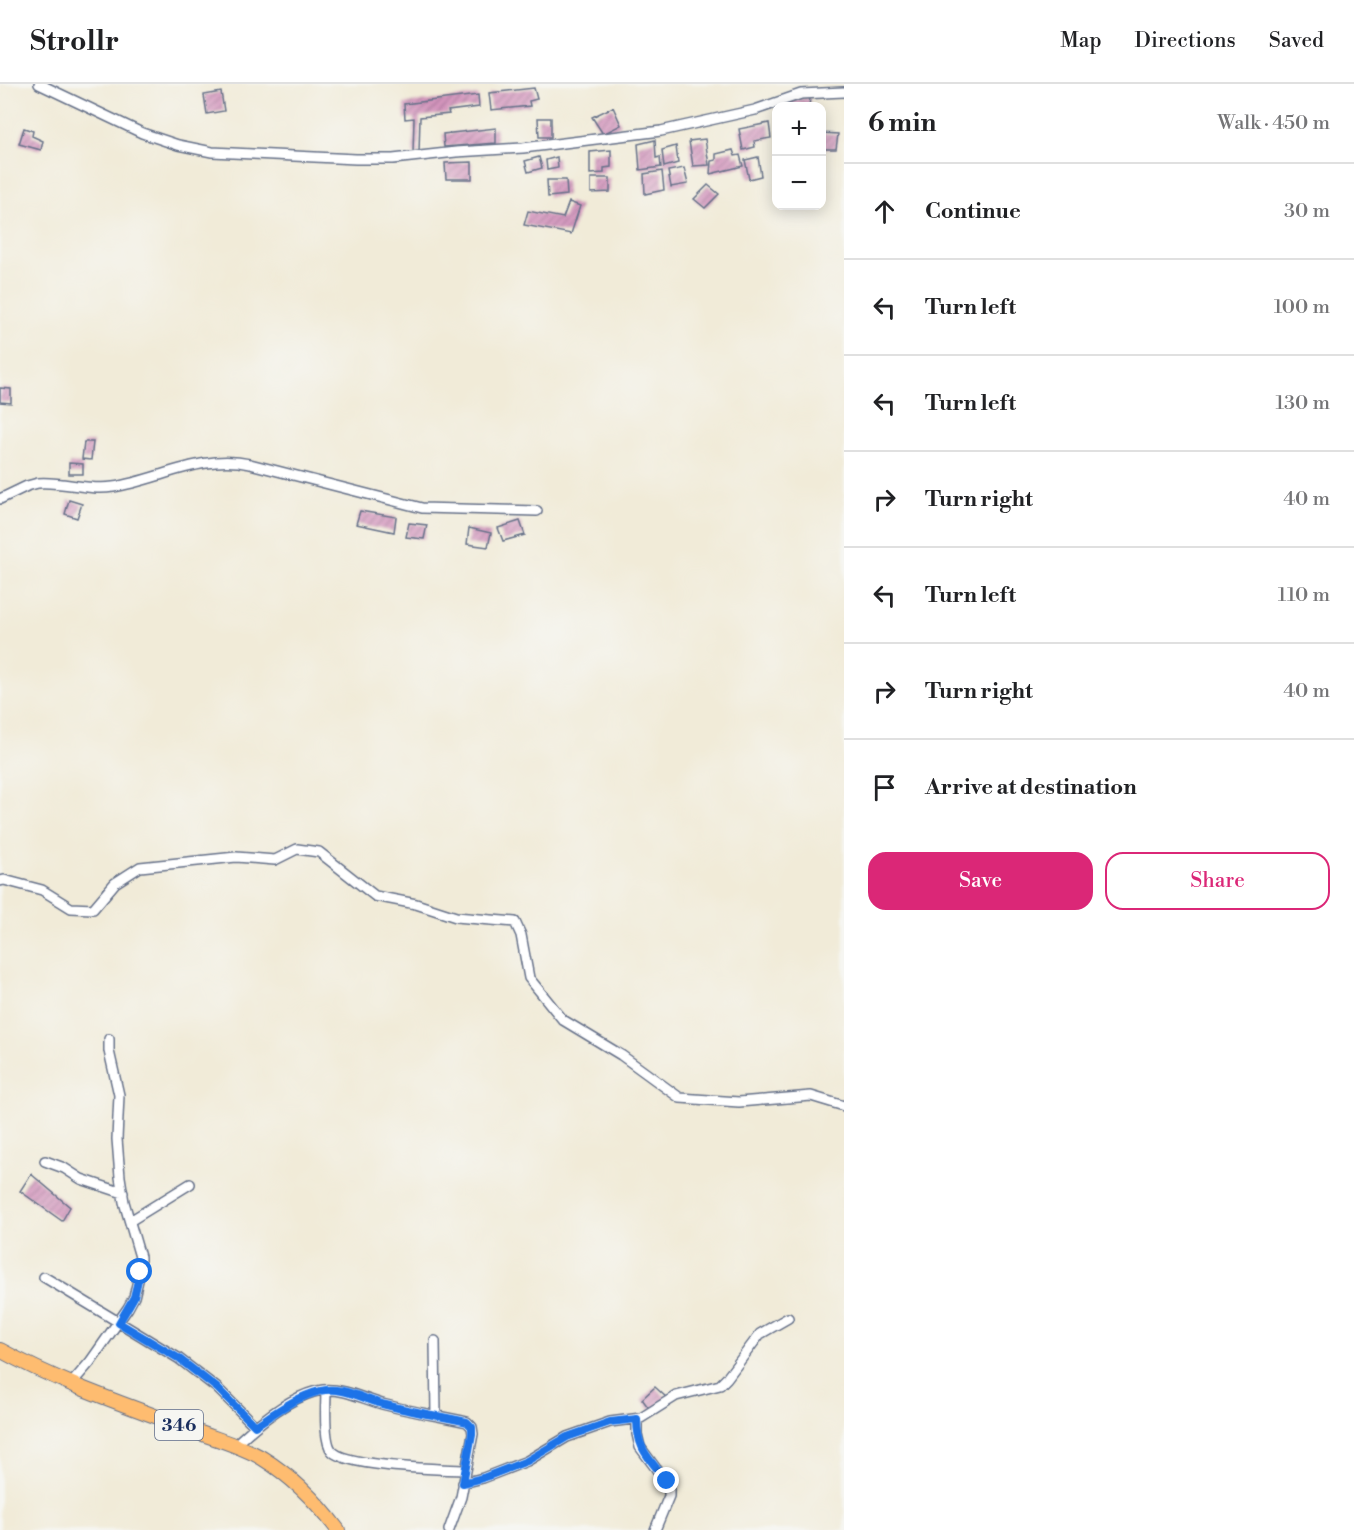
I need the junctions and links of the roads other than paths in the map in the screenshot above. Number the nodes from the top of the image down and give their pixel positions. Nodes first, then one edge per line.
1 (39, 84) edge
2 (844, 92) edge
3 (0, 499) edge
4 (537, 511) dead end
5 (0, 881) edge
6 (109, 1040) dead end
7 (844, 1106) edge
8 (45, 1161) dead end
9 (190, 1184) dead end
10 (123, 1193) junction
11 (130, 1221) junction
12 (44, 1277) dead end
13 (788, 1318) dead end
14 (119, 1323) junction
15 (435, 1341) dead end
16 (0, 1350) edge
17 (71, 1384) junction
18 (326, 1390) junction
19 (436, 1415) junction
20 (637, 1419) junction
21 (255, 1426) junction
22 (234, 1446) junction
23 (465, 1470) junction
24 (463, 1483) junction
25 (338, 1530) edge
26 (449, 1530) edge
27 (655, 1530) edge

1 - 2 street
3 - 4 street
5 - 7 street
6 - 10 street
8 - 10 street
9 - 11 street
10 - 11 street
11 - 14 street
12 - 14 street
13 - 20 street
14 - 17 street
14 - 21 street
15 - 19 street
16 - 17 main road, 346
17 - 22 main road, 346
18 - 19 street
18 - 21 street
18 - 23 street
19 - 23 street
20 - 24 street
20 - 27 street
21 - 22 street
22 - 25 main road, 346
23 - 24 street
24 - 26 street

